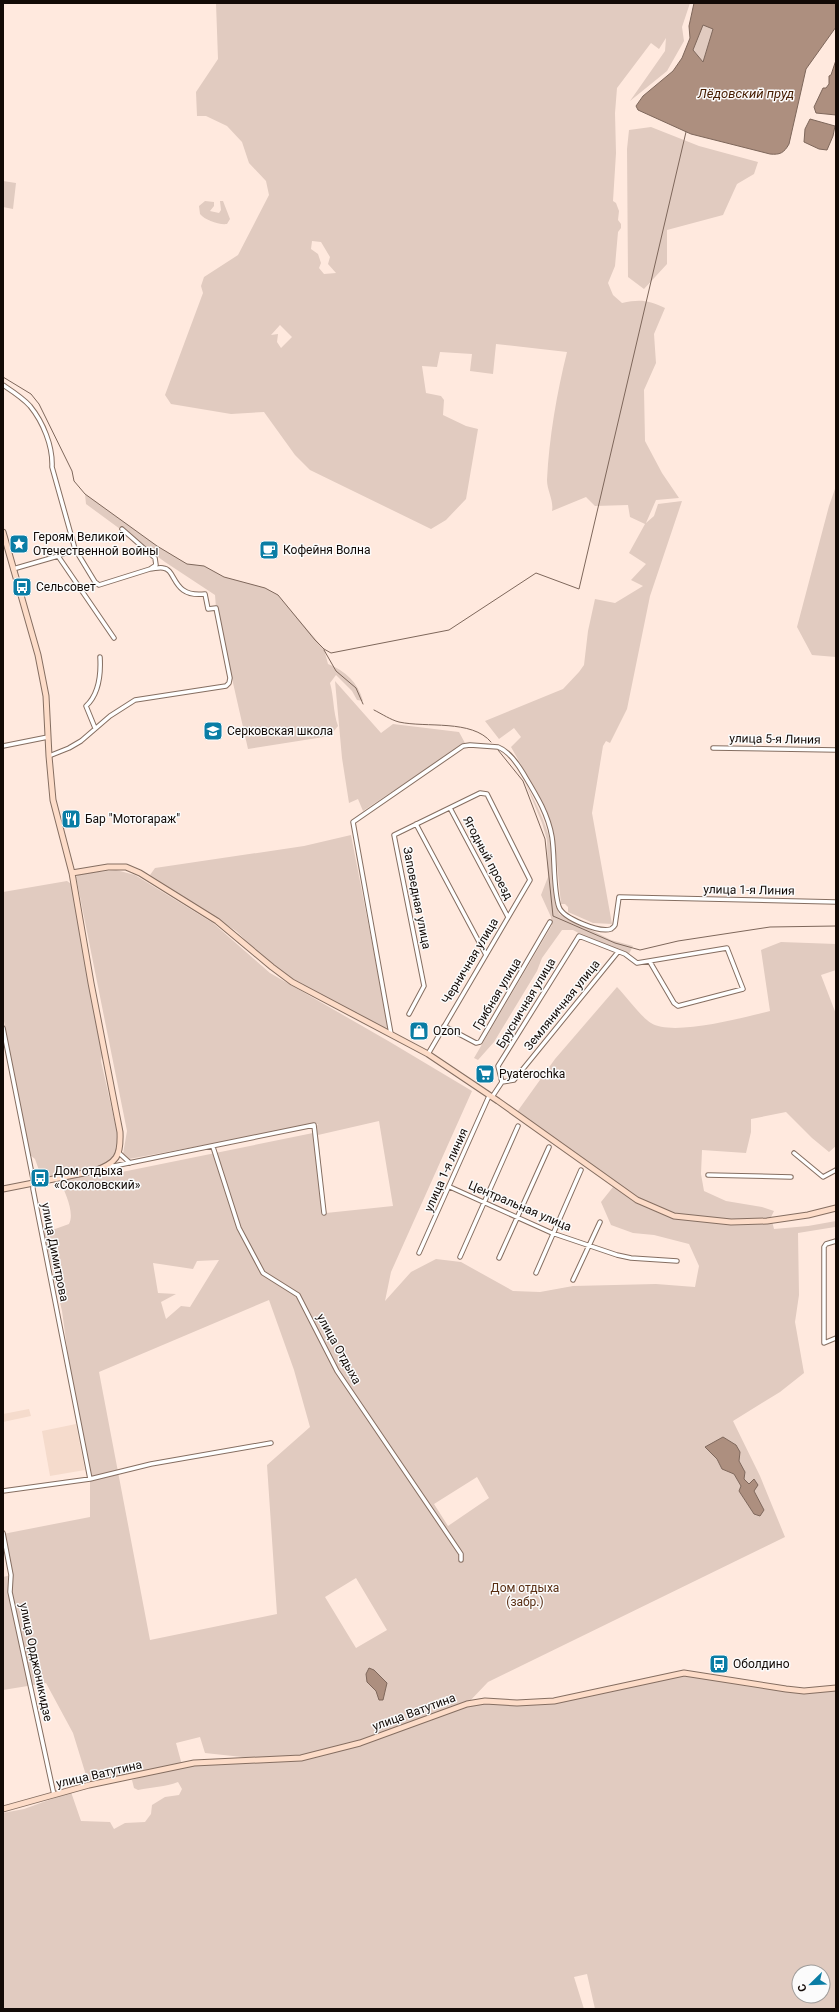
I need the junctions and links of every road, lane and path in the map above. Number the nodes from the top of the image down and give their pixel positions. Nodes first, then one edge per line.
1 (3, 385) edge
2 (122, 529) dead end
3 (3, 532) edge
4 (75, 549) junction
5 (58, 556) junction
6 (13, 568) junction
7 (150, 569) junction
8 (114, 638) dead end
9 (100, 656) dead end
10 (95, 728) junction
11 (48, 737) junction
12 (3, 746) edge
13 (713, 748) dead end
14 (836, 750) edge
15 (49, 756) junction
16 (450, 808) junction
17 (416, 824) junction
18 (72, 873) junction
19 (530, 880) joint
20 (836, 902) edge
21 (508, 917) junction
22 (550, 922) dead end
23 (618, 952) junction
24 (486, 955) junction
25 (650, 962) junction
26 (409, 1014) dead end
27 (444, 1026) junction
28 (3, 1028) edge
29 (391, 1034) junction
30 (428, 1054) junction
31 (502, 1082) junction
32 (490, 1096) junction
33 (518, 1126) dead end
34 (213, 1147) junction
35 (549, 1147) dead end
36 (119, 1153) junction
37 (794, 1153) dead end
38 (130, 1163) junction
39 (108, 1165) junction
40 (582, 1170) dead end
41 (836, 1170) edge
42 (708, 1175) dead end
43 (791, 1178) dead end
44 (34, 1183) junction
45 (450, 1187) junction
46 (3, 1190) edge
47 (484, 1201) junction
48 (836, 1208) edge
49 (324, 1213) dead end
50 (518, 1217) junction
51 (600, 1222) dead end
52 (552, 1234) junction
53 (836, 1241) edge
54 (589, 1245) junction
55 (419, 1253) dead end
56 (460, 1257) dead end
57 (499, 1258) dead end
58 (677, 1261) dead end
59 (536, 1273) dead end
60 (573, 1280) dead end
61 (836, 1338) edge
62 (271, 1443) dead end
63 (90, 1479) junction
64 (3, 1491) edge
65 (3, 1533) edge
66 (461, 1560) dead end
67 (836, 1688) edge
68 (54, 1795) junction
69 (3, 1809) edge

1 - 4 street
2 - 7 street
3 - 6 street
4 - 5 street
4 - 7 street
5 - 6 street
5 - 8 street
6 - 11 street
7 - 10 street
9 - 10 street
10 - 15 street
11 - 12 street
11 - 15 street
13 - 14 street, улица 5-я Линия
15 - 18 street
16 - 17 street, Заповедная улица
16 - 19 street, Заповедная улица
16 - 21 street, Ягодный проезд
17 - 24 street
17 - 26 street, Заповедная улица
18 - 29 street
18 - 36 street
19 - 21 street, Черничная улица
20 - 29 street, улица 1-я Линия
21 - 24 street, Черничная улица
22 - 27 street, Грибная улица
23 - 25 street
23 - 31 street, Земляничная улица
23 - 31 street, Брусничная улица
24 - 27 street, Черничная улица
25 - 25 street
27 - 30 street, Черничная улица
28 - 44 street, улица Димитрова
29 - 30 street
30 - 32 street
31 - 32 street, улица 1-я линия
32 - 45 street, улица 1-я линия
32 - 48 street
33 - 47 street
34 - 38 street
34 - 49 street
34 - 66 street, улица Отдыха
35 - 50 street
36 - 38 street
36 - 39 street
37 - 41 street
38 - 39 street
39 - 44 street
40 - 52 street
42 - 43 street
44 - 46 street
44 - 63 street, улица Димитрова
45 - 47 street, Центральная улица
45 - 55 street, улица 1-я линия
47 - 50 street, Центральная улица
47 - 56 street
50 - 52 street, Центральная улица
50 - 57 street
51 - 54 street
52 - 54 street, Центральная улица
52 - 59 street
53 - 61 street
54 - 58 street, Центральная улица
54 - 60 street
62 - 63 street
63 - 64 street
65 - 68 street, улица Орджоникидзе
67 - 68 street, улица Ватутина
68 - 69 street, улица Ватутина

